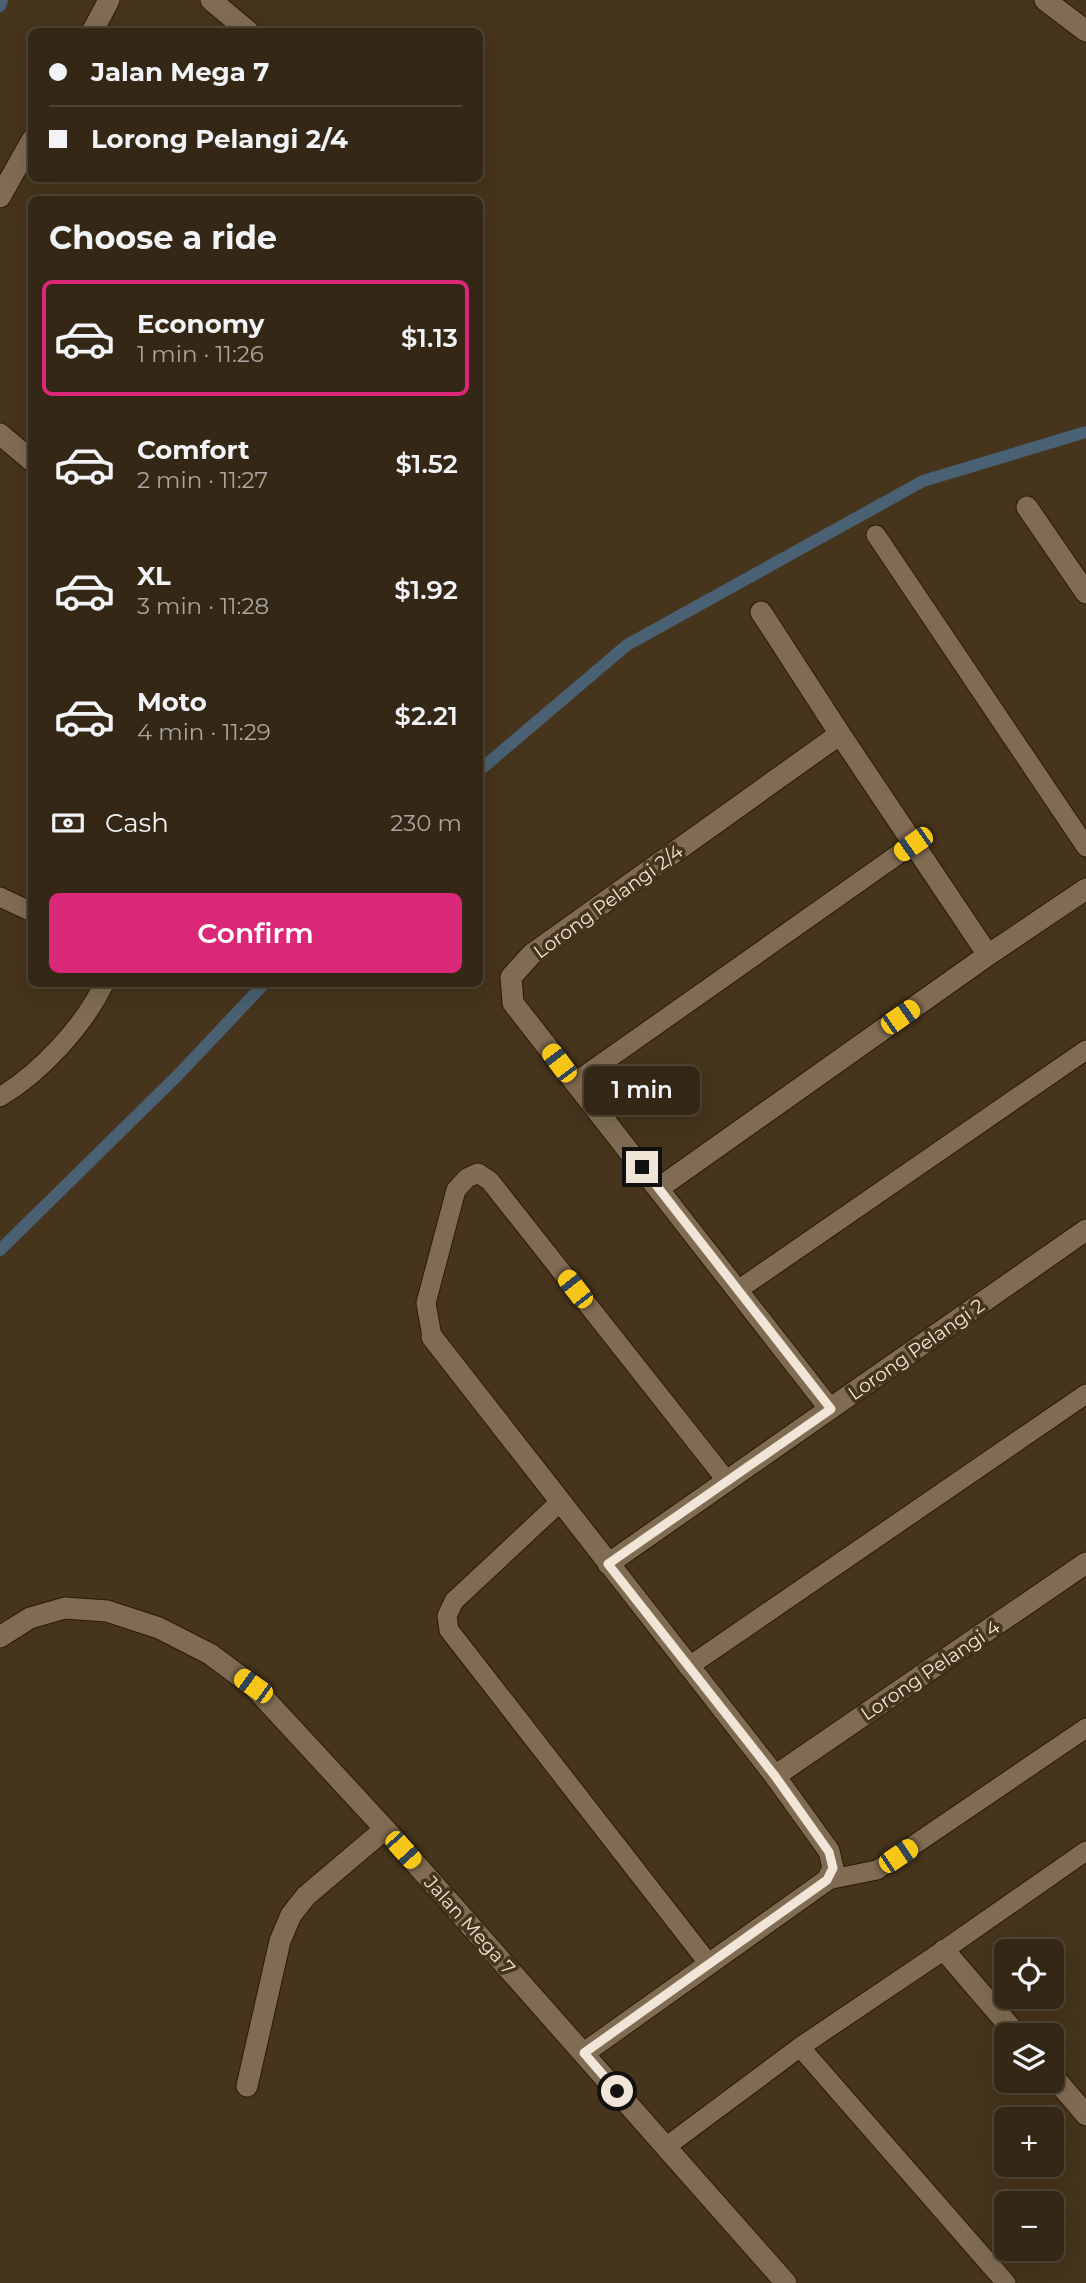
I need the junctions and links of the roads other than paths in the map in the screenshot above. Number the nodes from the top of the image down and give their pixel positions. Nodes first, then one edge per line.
1 (110, 0) edge
2 (211, 0) edge
3 (1045, 0) edge
4 (94, 28) edge
5 (244, 28) edge
6 (1086, 31) edge
7 (28, 147) edge
8 (0, 197) edge
9 (0, 434) edge
10 (28, 458) edge
11 (1027, 507) dead end
12 (876, 536) dead end
13 (1086, 593) edge
14 (761, 612) dead end
15 (840, 734) junction
16 (913, 844) junction
17 (1086, 847) edge
18 (1086, 889) edge
19 (0, 897) edge
20 (28, 910) edge
21 (988, 955) junction
22 (102, 987) edge
23 (1086, 1051) edge
24 (574, 1083) junction
25 (0, 1097) edge
26 (659, 1188) junction
27 (1086, 1230) edge
28 (738, 1290) junction
29 (432, 1337) joint
30 (1086, 1394) edge
31 (831, 1409) junction
32 (727, 1481) junction
33 (560, 1503) junction
34 (1086, 1563) edge
35 (608, 1564) junction
36 (0, 1637) edge
37 (688, 1667) junction
38 (1086, 1728) edge
39 (775, 1776) junction
40 (385, 1829) junction
41 (1086, 1851) edge
42 (827, 1880) junction
43 (944, 1951) junction
44 (709, 1964) junction
45 (1007, 2023) edge
46 (800, 2047) junction
47 (584, 2053) junction
48 (247, 2086) dead end
49 (1064, 2089) edge
50 (1086, 2115) edge
51 (667, 2146) junction
52 (786, 2283) edge
53 (1006, 2283) edge

1 - 4 street
2 - 5 street
3 - 6 street
7 - 8 street
9 - 10 street
11 - 13 street
12 - 17 lane
14 - 15 street
15 - 16 street
15 - 24 street, Lorong Pelangi 2/4
16 - 21 street
16 - 24 lane
18 - 21 street
19 - 20 lane
21 - 26 street
22 - 25 lane
23 - 28 lane
24 - 26 street, Lorong Pelangi 2/4
26 - 28 street, Lorong Pelangi 2/4
27 - 31 street, Lorong Pelangi 2
28 - 31 street, Lorong Pelangi 2/4
29 - 32 lane
29 - 33 street
30 - 37 lane
31 - 32 street, Lorong Pelangi 2
32 - 35 street, Lorong Pelangi 2
33 - 35 street
33 - 44 lane
34 - 39 street, Lorong Pelangi 4
35 - 37 street
36 - 40 street, Jalan Mega 7
37 - 39 street
38 - 42 lane
39 - 42 street
40 - 47 street, Jalan Mega 7
40 - 48 street
41 - 43 lane
42 - 44 street
43 - 45 street
43 - 46 lane
44 - 47 street
46 - 51 lane
46 - 53 lane
47 - 51 street, Jalan Mega 7
49 - 50 street
51 - 52 street, Jalan Mega 7

